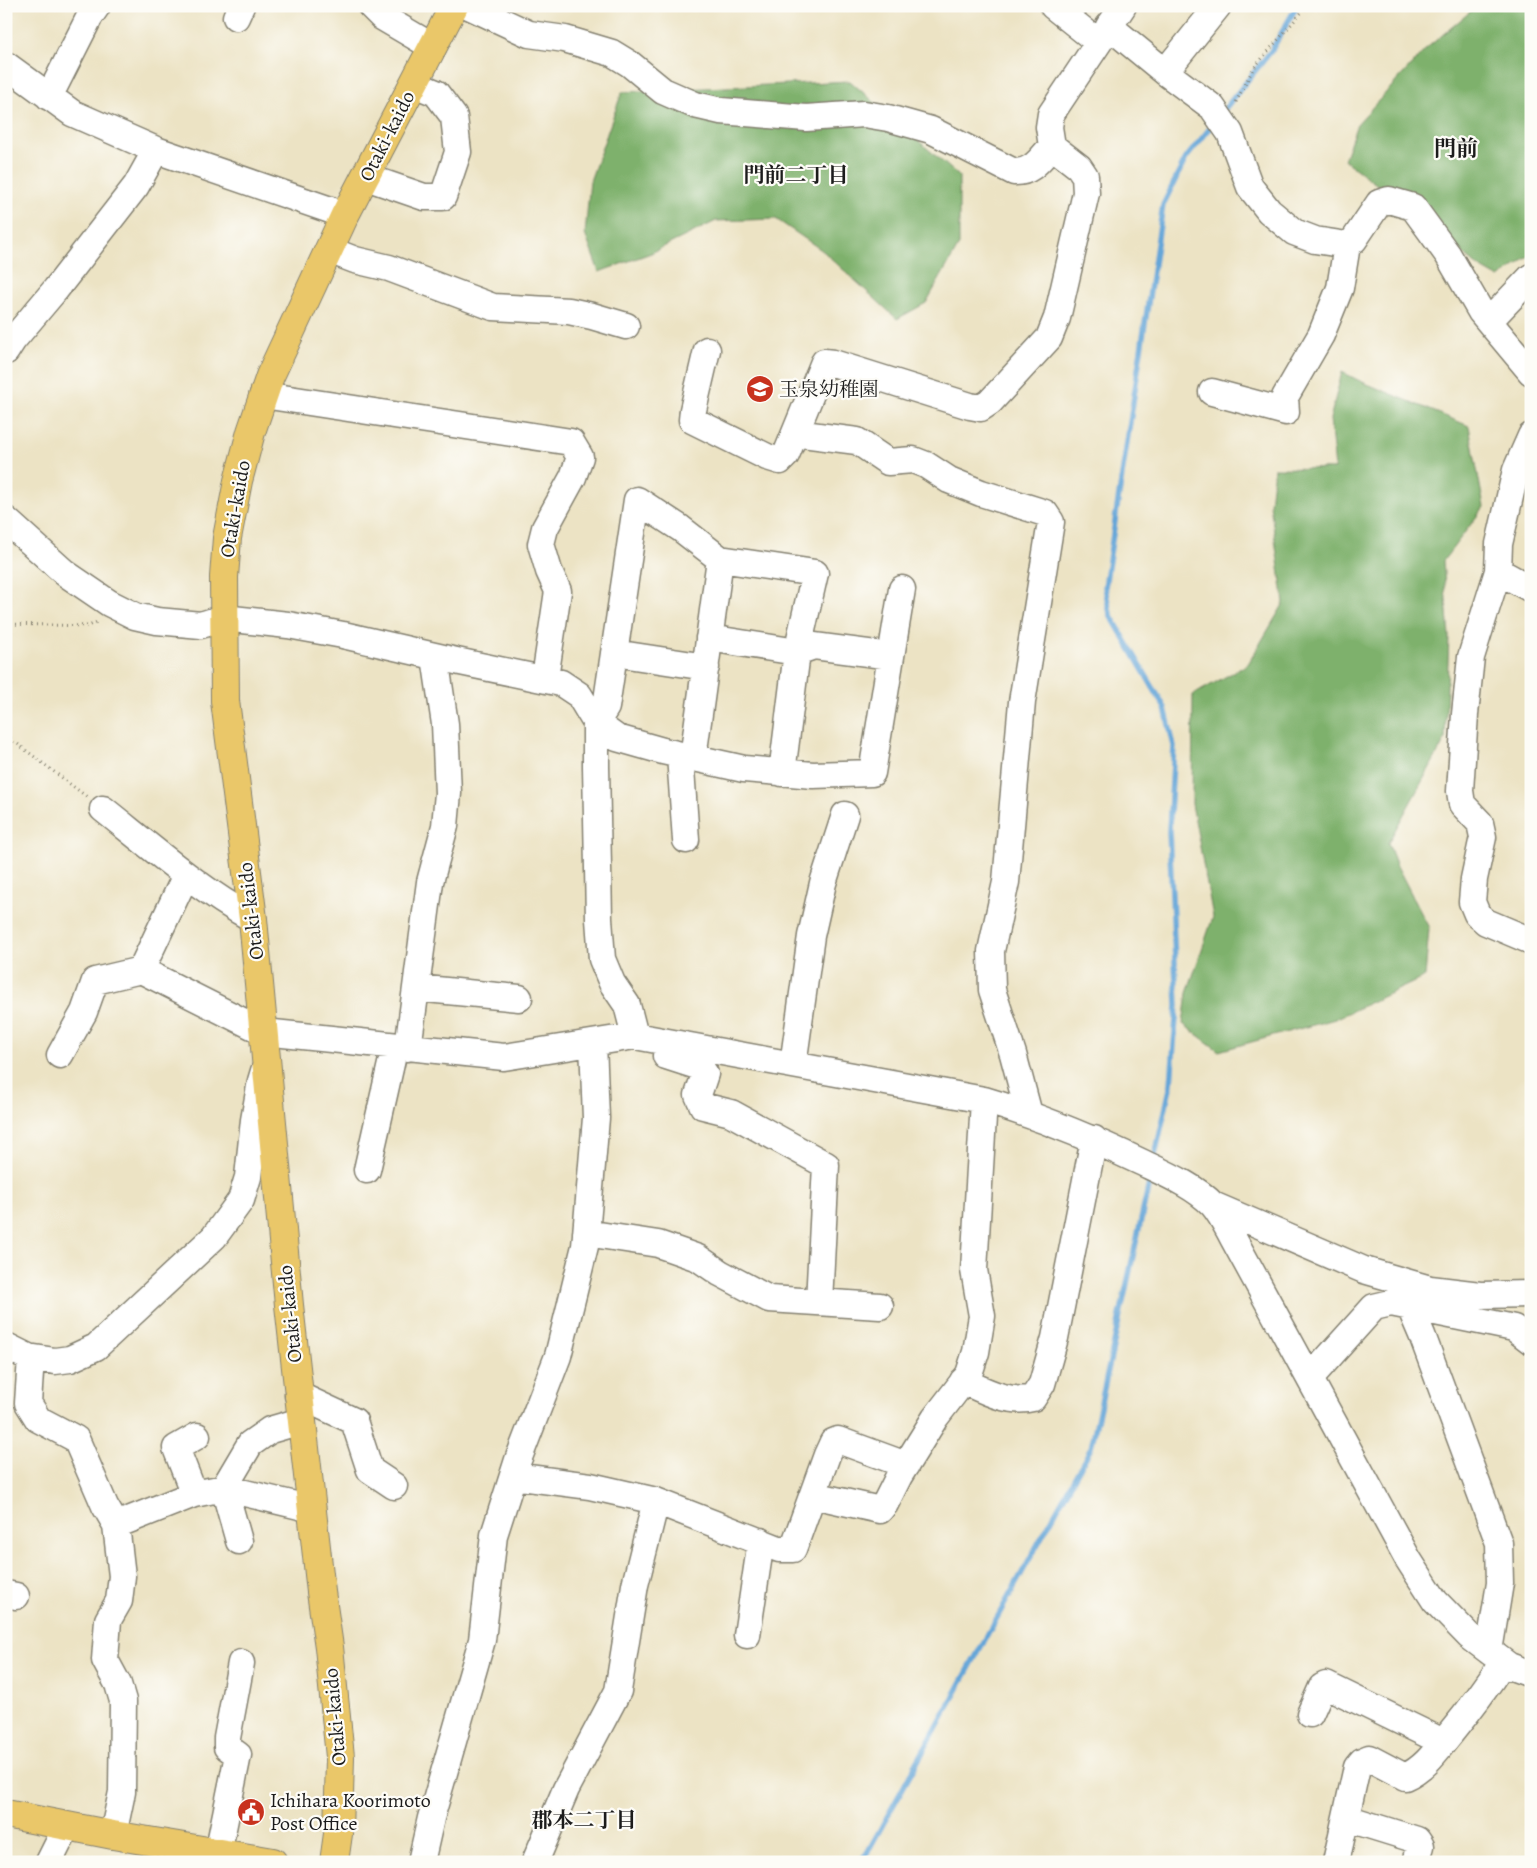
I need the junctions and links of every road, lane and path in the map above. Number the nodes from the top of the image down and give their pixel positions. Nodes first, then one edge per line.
1 (97, 6) edge
2 (371, 6) edge
3 (454, 6) edge
4 (469, 6) edge
5 (1053, 6) edge
6 (1218, 6) edge
7 (1307, 6) edge
8 (1110, 25) edge
9 (433, 47) junction
10 (6, 65) edge
11 (1165, 72) junction
12 (414, 84) junction
13 (49, 97) junction
14 (1225, 125) junction
15 (1052, 146) junction
16 (156, 150) junction
17 (366, 177) junction
18 (345, 215) junction
19 (1347, 245) junction
20 (329, 250) junction
21 (1531, 277) edge
22 (1489, 321) junction
23 (626, 326) dead end
24 (707, 350) dead end
25 (6, 351) edge
26 (1531, 372) edge
27 (1212, 392) dead end
28 (263, 395) junction
29 (796, 433) junction
30 (1531, 436) edge
31 (6, 520) edge
32 (720, 559) junction
33 (1498, 571) junction
34 (902, 589) dead end
35 (1531, 589) edge
36 (119, 608) junction
37 (223, 618) junction
38 (6, 624) edge
39 (710, 638) junction
40 (797, 652) junction
41 (614, 653) junction
42 (435, 656) junction
43 (891, 656) junction
44 (706, 667) junction
45 (545, 678) junction
46 (596, 723) junction
47 (6, 736) edge
48 (687, 756) junction
49 (782, 772) junction
50 (103, 810) joint
51 (845, 815) dead end
52 (686, 840) dead end
53 (186, 875) junction
54 (253, 919) junction
55 (1531, 941) edge
56 (141, 970) junction
57 (416, 988) junction
58 (519, 998) dead end
59 (264, 1032) junction
60 (635, 1036) junction
61 (593, 1046) junction
62 (402, 1047) junction
63 (60, 1055) dead end
64 (267, 1063) junction
65 (793, 1065) junction
66 (984, 1100) junction
67 (1029, 1114) junction
68 (1094, 1139) junction
69 (367, 1170) dead end
70 (1213, 1205) junction
71 (586, 1233) junction
72 (1531, 1294) edge
73 (819, 1302) junction
74 (880, 1306) dead end
75 (1410, 1307) junction
76 (1531, 1341) edge
77 (6, 1346) edge
78 (32, 1358) junction
79 (1310, 1378) junction
80 (963, 1381) junction
81 (300, 1408) junction
82 (197, 1436) dead end
83 (906, 1465) junction
84 (513, 1476) junction
85 (394, 1486) dead end
86 (224, 1488) junction
87 (194, 1494) junction
88 (813, 1495) junction
89 (656, 1501) junction
90 (312, 1509) junction
91 (116, 1525) junction
92 (239, 1541) dead end
93 (760, 1541) junction
94 (747, 1635) dead end
95 (1496, 1656) junction
96 (241, 1663) dead end
97 (1531, 1674) edge
98 (1310, 1714) dead end
99 (1444, 1742) junction
100 (6, 1814) edge
101 (1346, 1818) junction
102 (67, 1826) junction
103 (113, 1835) junction
104 (218, 1853) junction
105 (49, 1862) edge
106 (273, 1862) edge
107 (334, 1862) edge
108 (421, 1862) edge
109 (535, 1862) edge
110 (1336, 1862) edge
111 (1416, 1862) edge

1 - 13 street
2 - 9 street
3 - 9 main road, Otaki-kaido
4 - 15 street
5 - 8 street
6 - 11 street
7 - 14 path
8 - 11 street
8 - 15 street
9 - 12 main road, Otaki-kaido
10 - 13 street
11 - 14 street
12 - 17 main road, Otaki-kaido
12 - 17 street
13 - 16 street
14 - 19 street
15 - 29 street
16 - 18 street
16 - 25 street
17 - 18 main road, Otaki-kaido
18 - 20 main road, Otaki-kaido
19 - 22 street
19 - 27 street
20 - 23 street
20 - 28 main road, Otaki-kaido
21 - 22 street
22 - 26 street
24 - 29 street
28 - 37 main road, Otaki-kaido
28 - 45 street
29 - 67 street
30 - 33 street
31 - 36 street
32 - 39 street
32 - 40 street
32 - 41 street
33 - 35 street
33 - 55 street
34 - 43 street
36 - 37 street
36 - 38 path
37 - 42 street
37 - 54 main road, Otaki-kaido
39 - 40 street
39 - 44 street
40 - 43 street
40 - 49 street
41 - 44 street
41 - 46 street
42 - 45 street
42 - 57 street
43 - 49 street
44 - 48 street
45 - 46 street
46 - 48 street
46 - 60 street
47 - 50 path
48 - 49 street
48 - 52 street
50 - 53 street
51 - 65 street
53 - 54 street
53 - 56 street
54 - 59 main road, Otaki-kaido
56 - 59 street
56 - 63 street
57 - 58 street
57 - 62 street
59 - 62 street
59 - 64 main road, Otaki-kaido
60 - 61 street
60 - 65 street
61 - 62 street
61 - 71 street
61 - 73 street
62 - 69 street
64 - 78 street
64 - 81 main road, Otaki-kaido
65 - 66 street
66 - 67 street
66 - 80 street
67 - 68 street
68 - 70 street
68 - 80 street
70 - 72 street
70 - 79 street
71 - 73 street
71 - 84 street
73 - 74 street
75 - 76 street
75 - 79 street
75 - 95 street
77 - 78 street
78 - 91 street
79 - 95 street
80 - 83 street
81 - 85 street
81 - 86 street
81 - 90 main road, Otaki-kaido
82 - 87 street
83 - 88 street
83 - 88 street
84 - 89 street
84 - 108 street
86 - 87 street
86 - 90 street
86 - 92 street
87 - 91 street
88 - 93 street
89 - 93 street
89 - 109 street
90 - 107 main road, Otaki-kaido
91 - 103 street
93 - 94 street
95 - 97 street
95 - 99 street
96 - 104 street
98 - 99 street
99 - 101 street
100 - 102 main road
101 - 110 street
101 - 111 street
102 - 103 main road
102 - 105 street
103 - 104 main road
104 - 106 main road

